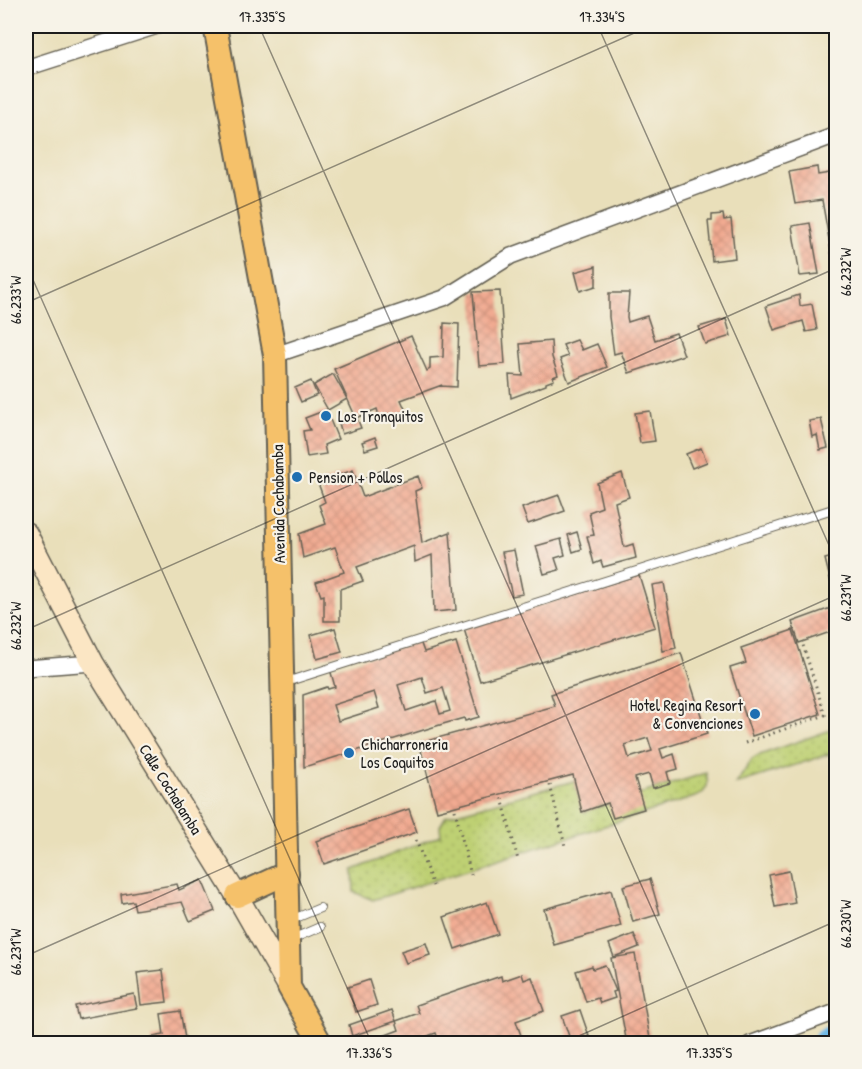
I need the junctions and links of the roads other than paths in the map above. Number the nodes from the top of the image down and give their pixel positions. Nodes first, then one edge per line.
1 (157, 26) edge
2 (215, 26) edge
3 (26, 68) edge
4 (837, 135) edge
5 (276, 355) junction
6 (837, 508) edge
7 (26, 532) edge
8 (93, 663) junction
9 (26, 668) edge
10 (282, 683) junction
11 (287, 873) junction
12 (237, 896) junction
13 (320, 908) dead end
14 (320, 927) dead end
15 (287, 931) junction
16 (289, 987) junction
17 (837, 1012) edge
18 (321, 1044) edge
19 (750, 1044) edge

1 - 3 street
2 - 5 main road, Avenida Cochabamba
4 - 5 street
5 - 10 main road, Avenida Cochabamba
6 - 10 lane
7 - 8 street, Calle Cochabamba
8 - 9 street
8 - 12 street, Calle Cochabamba
10 - 11 main road, Avenida Cochabamba
11 - 12 main road
11 - 15 main road, Avenida Cochabamba
12 - 16 street, Calle Cochabamba
13 - 15 lane
14 - 15 lane
15 - 16 main road, Avenida Cochabamba
16 - 18 main road, Calle Cochabamba
17 - 19 street

